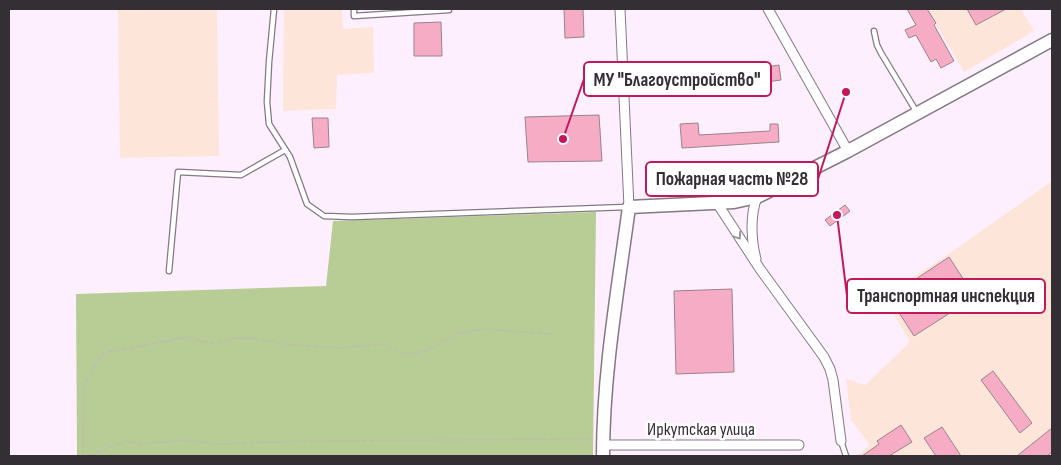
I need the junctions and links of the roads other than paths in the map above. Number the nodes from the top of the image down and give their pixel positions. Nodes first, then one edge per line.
1 (274, 9) edge
2 (354, 9) edge
3 (620, 9) edge
4 (768, 9) edge
5 (449, 10) edge
6 (407, 11) edge
7 (874, 31) dead end
8 (1052, 40) edge
9 (917, 112) junction
10 (285, 150) junction
11 (848, 150) junction
12 (757, 197) junction
13 (717, 203) junction
14 (629, 207) junction
15 (760, 268) junction
16 (169, 271) dead end
17 (841, 441) joint
18 (799, 445) dead end
19 (603, 447) edge
20 (846, 456) edge

1 - 10 lane
2 - 6 lane
3 - 14 street
4 - 11 street
5 - 6 lane
7 - 9 lane
8 - 9 street
9 - 11 street
10 - 14 lane
10 - 16 lane
11 - 12 street
12 - 13 street
12 - 15 street
13 - 14 street
13 -> 15 street
14 - 19 street
15 - 17 street
17 - 20 lane
18 - 19 street, Иркутская улица

